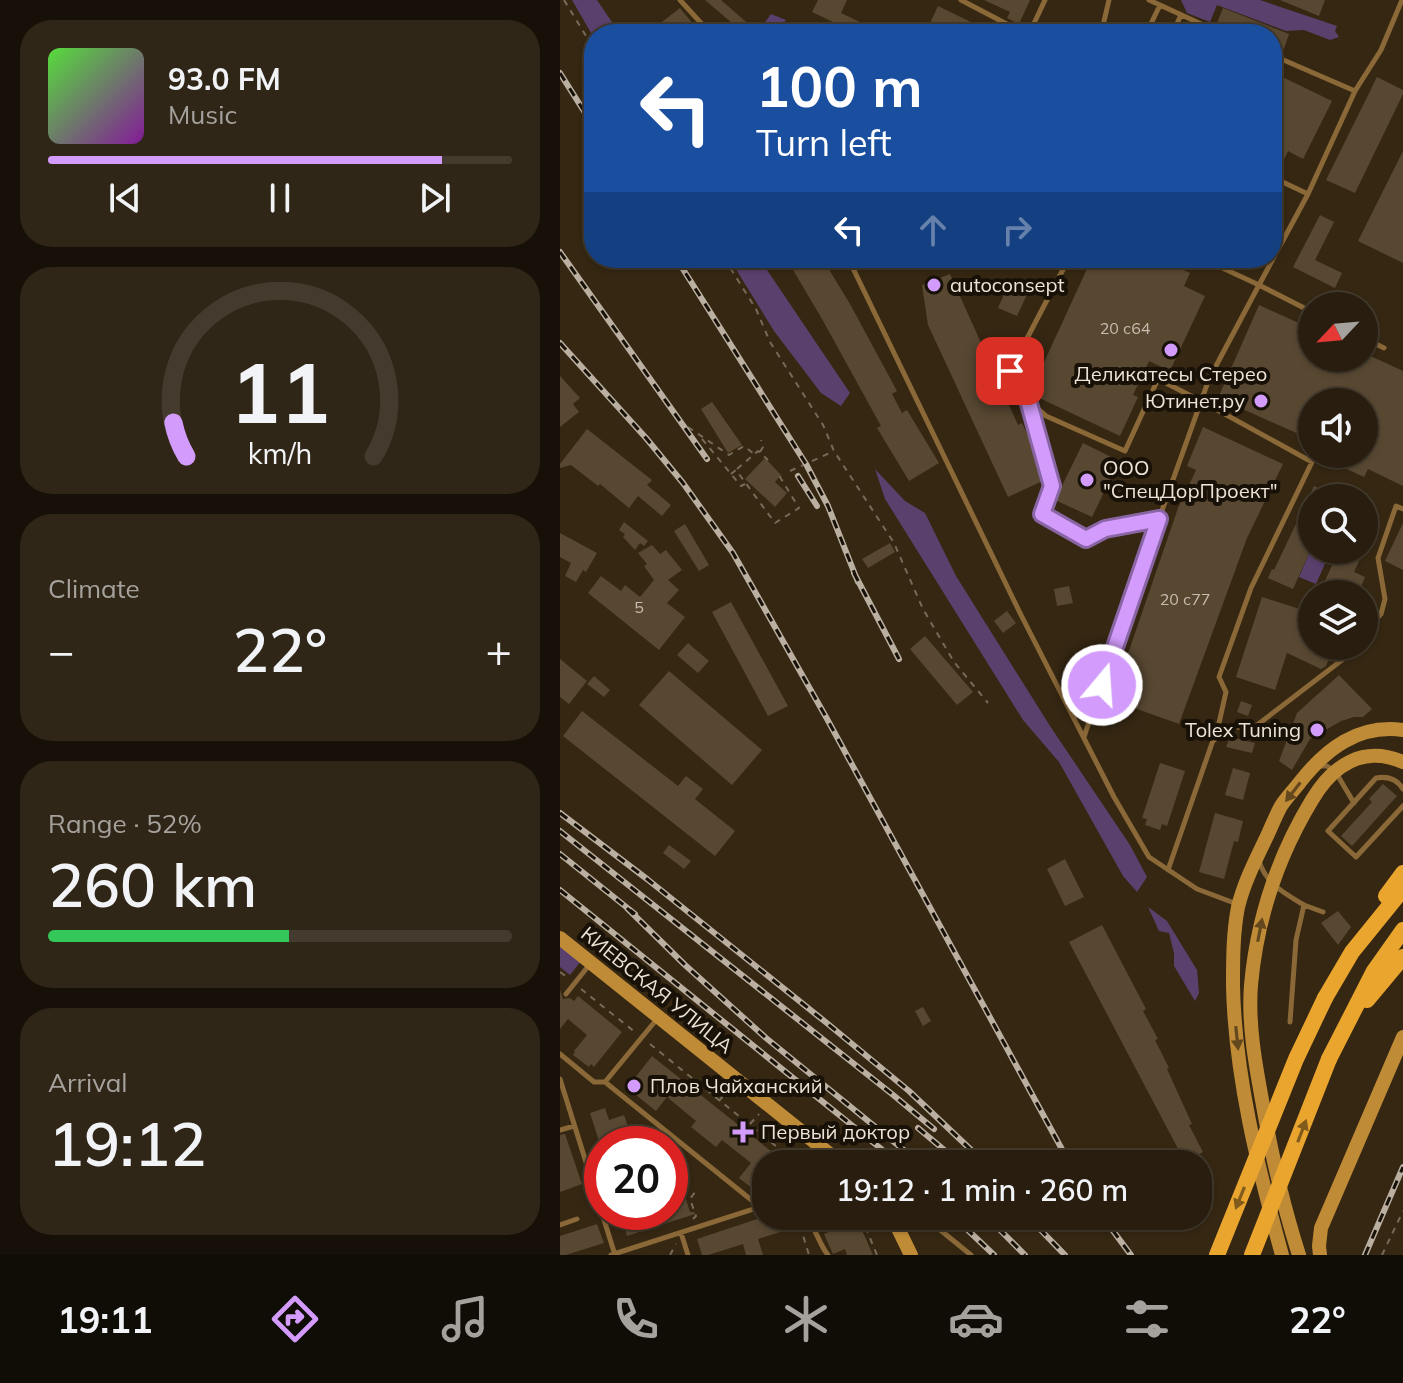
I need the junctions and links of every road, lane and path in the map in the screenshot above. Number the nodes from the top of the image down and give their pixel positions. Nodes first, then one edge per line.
1 (564, 0) edge
2 (680, 0) edge
3 (961, 0) edge
4 (1045, 0) edge
5 (1109, 0) edge
6 (1149, 0) edge
7 (1402, 0) edge
8 (1160, 5) junction
9 (1181, 15) junction
10 (1002, 22) joint
11 (702, 24) edge
12 (1006, 24) edge
13 (1033, 24) edge
14 (1103, 24) edge
15 (1151, 24) edge
16 (1177, 24) edge
17 (1199, 24) edge
18 (584, 33) edge
19 (1282, 59) edge
20 (1355, 91) junction
21 (1282, 182) edge
22 (1308, 194) junction
23 (1282, 242) edge
24 (730, 268) edge
25 (853, 268) edge
26 (1064, 268) edge
27 (1222, 268) edge
28 (1268, 268) edge
29 (1259, 285) junction
30 (1298, 305) edge
31 (1378, 345) edge
32 (1384, 348) dead end
33 (1028, 400) junction
34 (1201, 401) junction
35 (688, 427) dead end
36 (700, 436) junction
37 (761, 440) dead end
38 (834, 451) junction
39 (759, 453) junction
40 (754, 454) junction
41 (768, 460) dead end
42 (736, 470) junction
43 (790, 471) dead end
44 (783, 473) dead end
45 (731, 474) junction
46 (745, 483) junction
47 (1403, 509) edge
48 (1159, 519) junction
49 (1378, 618) edge
50 (1342, 660) edge
51 (988, 703) dead end
52 (1403, 730) edge
53 (1083, 738) junction
54 (1213, 741) junction
55 (1403, 762) edge
56 (1313, 766) junction
57 (1335, 771) junction
58 (1402, 785) edge
59 (1354, 803) junction
60 (1403, 806) edge
61 (1261, 848) junction
62 (1168, 870) junction
63 (1402, 878) edge
64 (1271, 884) junction
65 (1239, 904) junction
66 (1304, 905) junction
67 (1323, 912) dead end
68 (1403, 930) edge
69 (560, 938) edge
70 (1403, 957) edge
71 (591, 963) junction
72 (560, 972) edge
73 (574, 983) junction
74 (566, 994) dead end
75 (659, 1017) junction
76 (1290, 1022) dead end
77 (1345, 1026) junction
78 (642, 1037) junction
79 (1403, 1037) edge
80 (560, 1054) edge
81 (560, 1079) edge
82 (605, 1082) junction
83 (733, 1083) dead end
84 (562, 1090) edge
85 (719, 1101) junction
86 (764, 1108) dead end
87 (750, 1125) junction
88 (575, 1126) junction
89 (560, 1130) edge
90 (781, 1150) edge
91 (824, 1150) edge
92 (695, 1192) dead end
93 (752, 1197) edge
94 (752, 1210) edge
95 (1403, 1211) edge
96 (577, 1219) dead end
97 (560, 1225) edge
98 (802, 1230) edge
99 (815, 1230) edge
100 (867, 1230) edge
101 (899, 1230) edge
102 (940, 1230) edge
103 (681, 1233) junction
104 (614, 1255) edge
105 (688, 1255) edge
106 (809, 1255) edge
107 (828, 1255) edge
108 (877, 1255) edge
109 (911, 1255) edge
110 (971, 1255) edge
111 (1217, 1255) edge
112 (1252, 1255) edge
113 (1282, 1255) edge
114 (1299, 1255) edge
115 (1320, 1255) edge
116 (1382, 1255) edge

1 - 18 path
2 - 11 lane
3 - 10 lane
4 - 13 lane
5 - 14 lane
6 - 8 lane
7 - 20 lane
8 - 9 lane
8 - 15 lane
9 - 16 lane
9 - 17 lane
10 - 12 lane
19 - 20 lane
20 - 22 lane
21 - 22 lane
22 - 23 lane
24 - 38 path
25 - 53 lane
26 - 33 lane
27 - 29 lane
28 - 29 lane
29 - 30 lane
29 - 34 lane
31 - 32 lane
33 - 34 lane
33 - 48 lane
34 - 48 lane
34 - 54 lane
35 - 36 path
36 - 40 path
36 - 45 path
37 - 39 path
38 - 43 path
38 - 51 path
39 - 40 path
39 - 41 path
40 - 42 path
42 - 45 path
42 - 46 path
44 - 46 path
45 - 46 path
47 - 49 lane
48 - 53 lane
50 - 54 lane
52 - 56 main road
53 - 62 lane
54 - 62 lane
55 - 57 main road
56 - 57 lane
56 -> 61 main road
57 - 59 lane
57 - 64 main road
58 - 59 lane
59 - 60 lane
61 - 64 lane
61 - 65 main road
62 - 65 lane
63 -> 111 main road, bridge
64 - 66 lane
114 -> 64 main road
65 -> 113 main road
66 - 67 lane
66 - 76 lane
68 - 77 main road
69 - 71 main road, КИЕВСКАЯ УЛИЦА
70 - 77 main road
71 - 73 lane
71 - 75 main road, КИЕВСКАЯ УЛИЦА
72 - 73 path
73 - 74 lane
73 - 78 path
75 - 78 lane
75 - 91 main road, КИЕВСКАЯ УЛИЦА
112 -> 77 main road, bridge
78 - 82 lane
78 - 85 path
79 - 115 main road
80 - 82 lane
81 - 84 lane
82 - 93 lane
83 - 85 path
84 - 88 lane
85 - 87 path
86 - 87 path
87 - 90 path
88 - 89 lane
88 - 104 lane
92 - 103 path
94 - 103 lane
95 - 116 path
96 - 97 lane
98 - 106 path
99 - 107 lane
100 - 108 path
101 - 109 main road
102 - 110 lane
103 - 104 lane
103 - 105 lane

